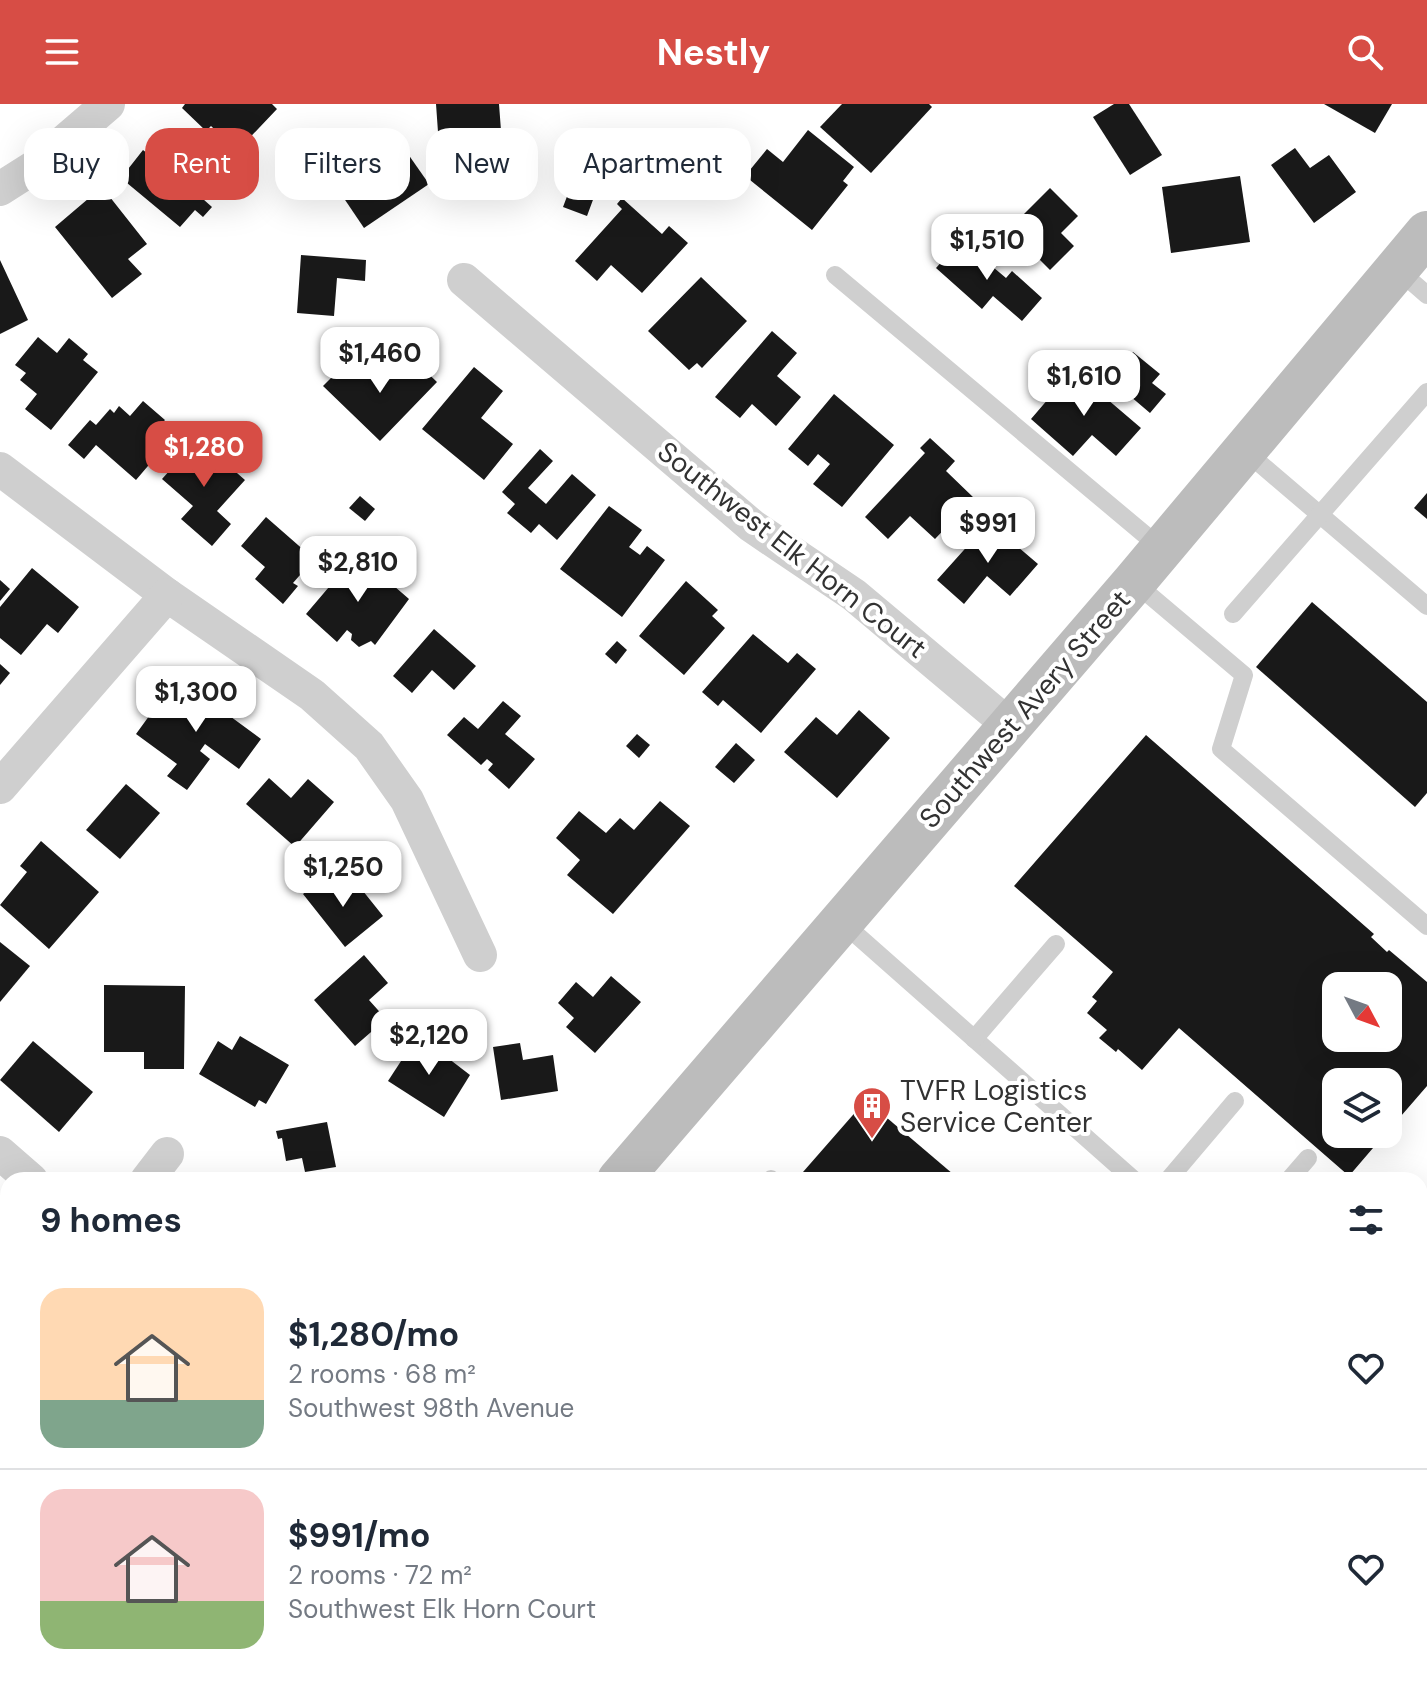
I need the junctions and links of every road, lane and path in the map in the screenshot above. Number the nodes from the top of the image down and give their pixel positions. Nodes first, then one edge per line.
1 (108, 104) edge
2 (0, 189) edge
3 (1427, 233) edge
4 (835, 275) dead end
5 (464, 280) dead end
6 (1412, 282) edge
7 (1427, 392) edge
8 (1244, 450) junction
9 (0, 469) edge
10 (1320, 515) junction
11 (1162, 549) junction
12 (1134, 582) junction
13 (167, 595) junction
14 (1427, 606) edge
15 (1233, 614) dead end
16 (1010, 726) junction
17 (0, 787) edge
18 (842, 922) junction
19 (1427, 926) edge
20 (1056, 944) dead end
21 (480, 955) dead end
22 (974, 1039) junction
23 (1235, 1101) dead end
24 (0, 1153) edge
25 (1308, 1158) dead end
26 (22, 1172) edge
27 (626, 1172) edge
28 (1125, 1172) edge
29 (1175, 1172) edge
30 (1296, 1172) edge

1 - 2 street
3 - 6 main road, Southwest Avery Street
4 - 11 lane
5 - 16 street, Southwest Elk Horn Court
6 - 8 main road, Southwest Avery Street
7 - 10 lane
8 - 10 lane
8 - 11 main road, Southwest Avery Street
9 - 13 street
10 - 14 lane
10 - 15 lane
11 - 12 main road, Southwest Avery Street
12 - 16 main road, Southwest Avery Street
12 - 19 lane
13 - 17 street
13 - 21 street
16 - 18 main road, Southwest Avery Street
18 - 22 lane
18 - 27 main road, Southwest Avery Street
20 - 22 lane
22 - 28 lane
23 - 29 lane
24 - 26 street
25 - 30 lane

